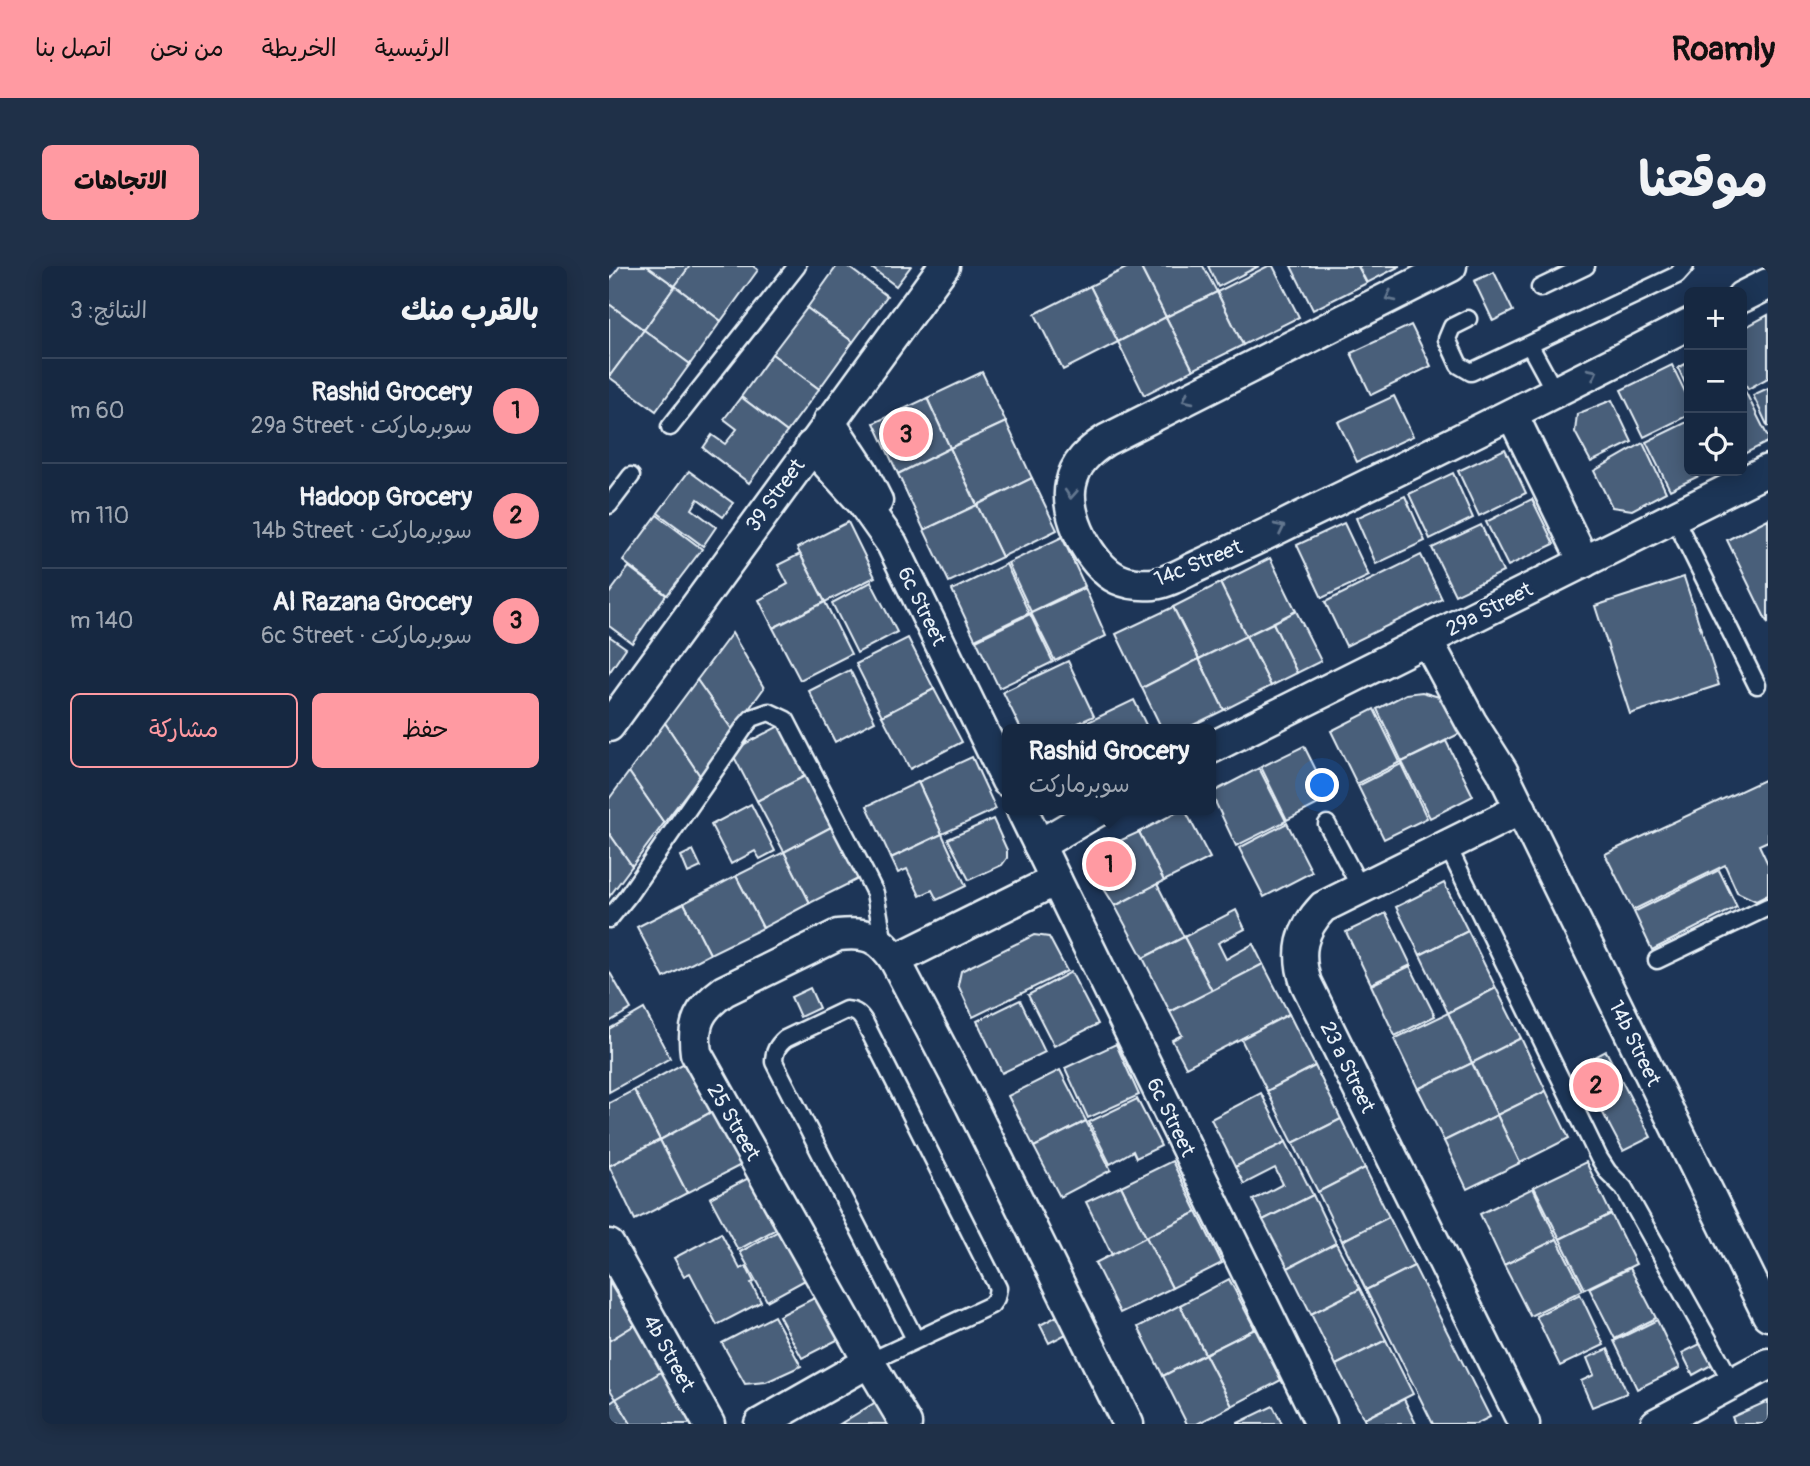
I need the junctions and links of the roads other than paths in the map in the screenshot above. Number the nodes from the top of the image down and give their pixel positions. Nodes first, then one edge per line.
1 (797, 266) edge
2 (944, 266) edge
3 (1451, 266) edge
4 (1586, 266) edge
5 (1685, 266) edge
6 (1768, 284) edge
7 (1540, 288) dead end
8 (1747, 294) edge
9 (1468, 319) dead end
10 (1684, 327) edge
11 (1529, 346) junction
12 (1555, 393) junction
13 (1512, 414) junction
14 (829, 421) junction
15 (670, 427) dead end
16 (811, 446) junction
17 (1768, 470) edge
18 (631, 476) dead end
19 (609, 505) edge
20 (1674, 517) junction
21 (892, 544) junction
22 (1584, 562) junction
23 (1436, 636) junction
24 (1757, 685) dead end
25 (610, 721) edge
26 (1216, 745) edge
27 (1002, 770) edge
28 (1521, 809) junction
29 (1058, 815) edge
30 (1079, 815) edge
31 (1327, 824) dead end
32 (1030, 827) edge
33 (1447, 845) junction
34 (1056, 880) junction
35 (1360, 887) junction
36 (1768, 907) edge
37 (609, 919) edge
38 (890, 952) junction
39 (1657, 960) dead end
40 (609, 1245) edge
41 (1768, 1315) edge
42 (915, 1339) junction
43 (869, 1362) junction
44 (1768, 1364) edge
45 (1733, 1384) junction
46 (709, 1424) edge
47 (760, 1424) edge
48 (906, 1424) edge
49 (1128, 1424) edge
50 (1321, 1424) edge
51 (1524, 1424) edge
52 (1655, 1424) edge

1 - 15 lane
2 - 14 street, 39 Street
3 -> 13 street, 14c Street
4 - 7 lane
5 - 11 lane
6 - 8 street
9 - 11 lane
12 -> 10 street, 14c Street
11 - 12 lane
12 - 13 street, 14c Street
13 - 22 street
14 - 16 street, 39 Street
14 - 21 street, 6c Street
16 - 21 street, 6c Street
16 - 25 street, 39 Street
17 - 20 street, 29a Street
18 - 19 lane
20 - 22 street, 29a Street
20 - 24 lane
21 - 27 street, 6c Street
22 - 23 street, 29a Street
23 - 26 street, 29a Street
23 - 28 street, 14b Street
28 - 33 street, 23 a Street
28 - 41 street, 14b Street
29 - 32 street
30 - 32 street
31 - 35 lane
32 - 34 street, 6c Street
33 - 35 street, 23 a Street
33 - 45 lane
34 - 38 street
34 - 50 street, 6c Street
35 - 51 street, 23 a Street
36 - 39 lane
37 - 38 lane
38 - 43 street, 25 Street
38 - 49 street
40 - 46 street, 4b Street
42 - 42 lane
42 - 43 lane
43 - 47 street
43 - 48 street, 25 Street
44 - 45 street
45 - 52 street

